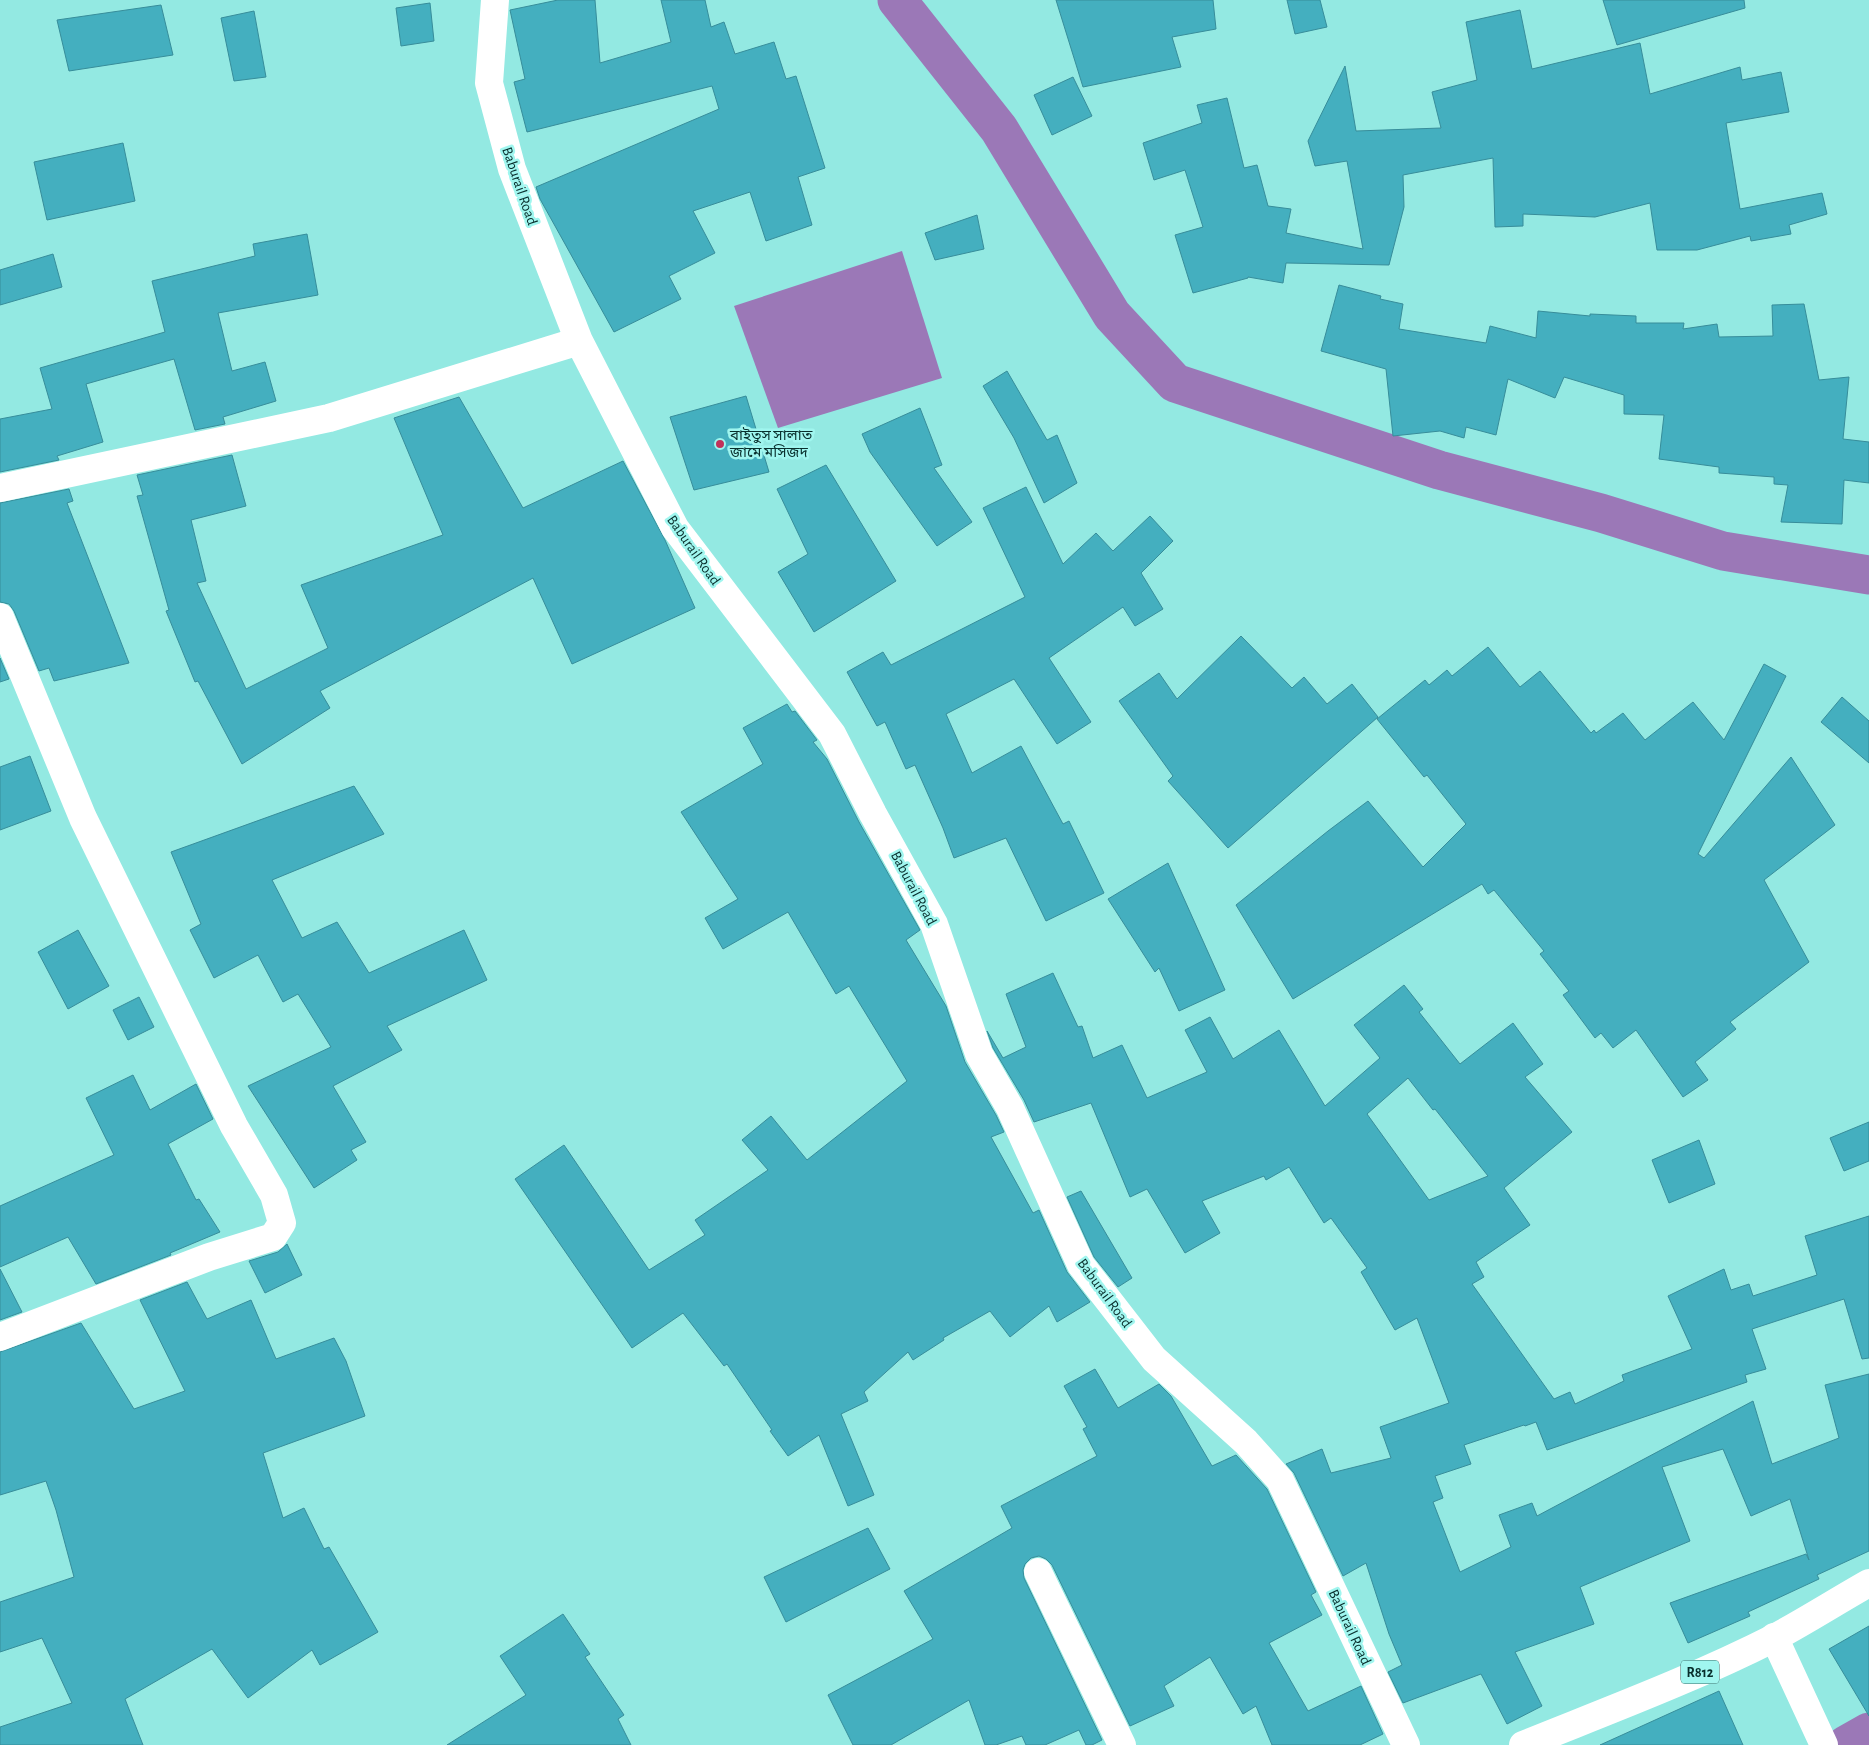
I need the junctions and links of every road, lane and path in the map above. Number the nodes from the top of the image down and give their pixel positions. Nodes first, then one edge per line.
1 (495, 0) edge
2 (579, 341) junction
3 (0, 488) edge
4 (0, 617) edge
5 (0, 1337) edge
6 (1038, 1572) dead end
7 (1869, 1583) edge
8 (1774, 1637) junction
9 (1122, 1745) edge
10 (1406, 1745) edge
11 (1523, 1745) edge
12 (1824, 1745) edge

1 - 2 street, Baburail Road
2 - 3 street
2 - 10 street, Baburail Road
4 - 5 street
6 - 9 street
7 - 8 street, R812
8 - 11 street, R812
8 - 12 street

